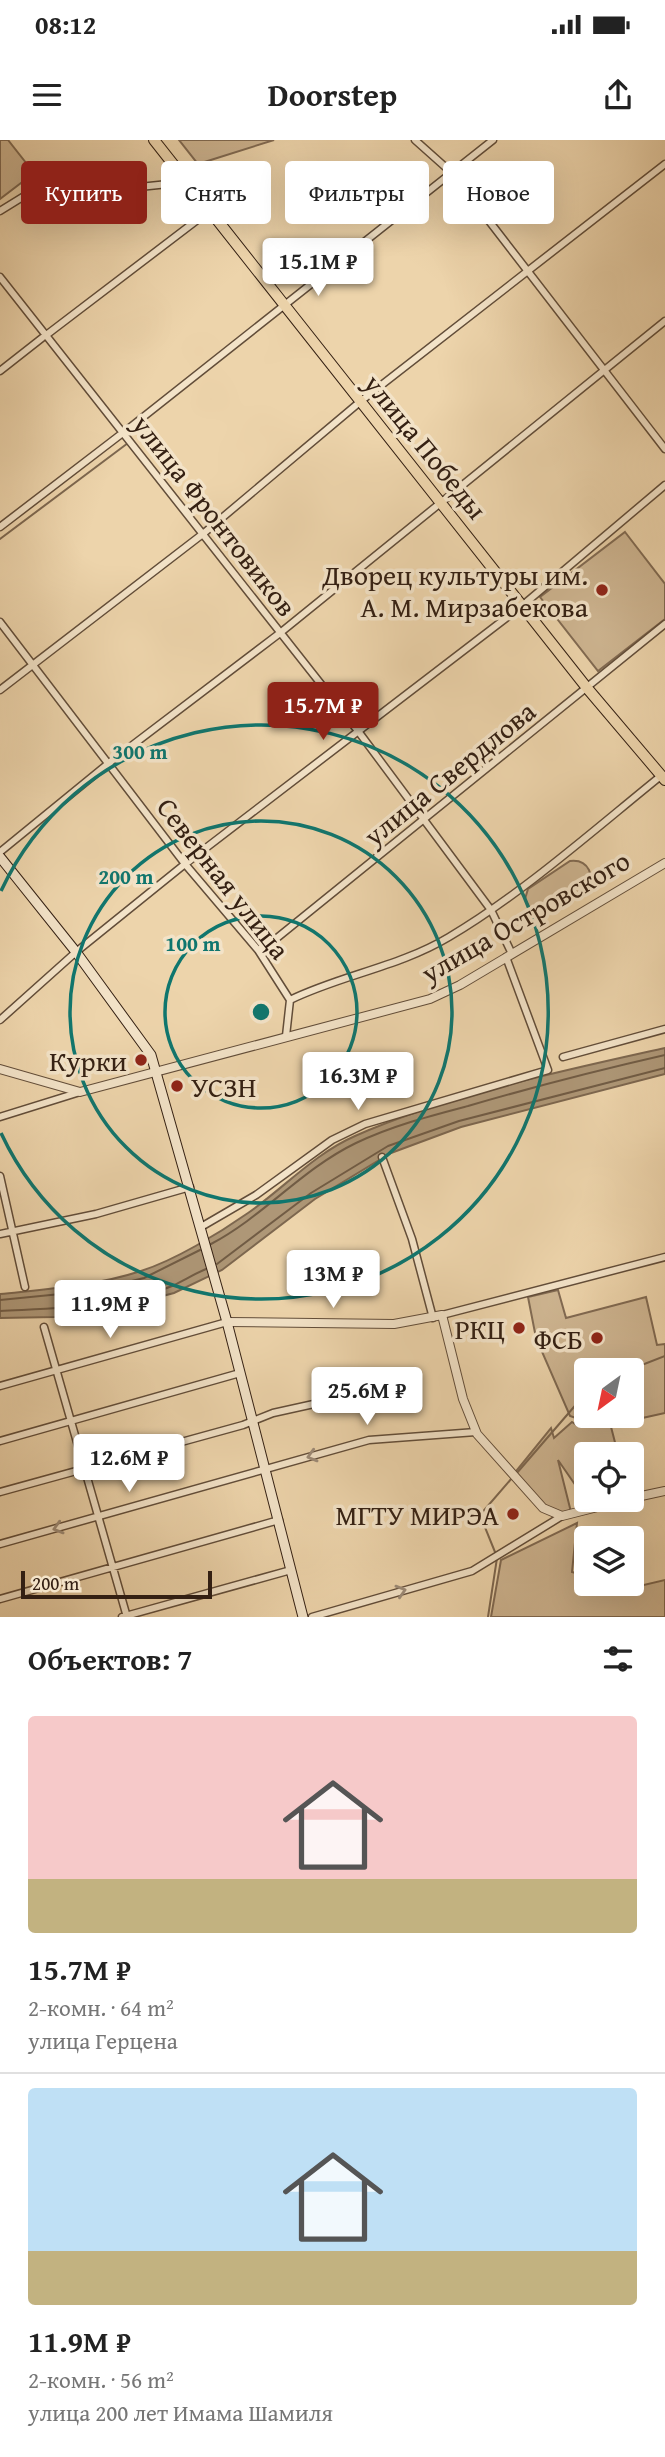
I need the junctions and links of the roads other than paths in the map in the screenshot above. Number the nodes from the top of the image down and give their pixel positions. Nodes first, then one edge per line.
1 (155, 140) edge
2 (415, 140) edge
3 (493, 140) edge
4 (172, 161) edge
5 (467, 161) edge
6 (665, 164) edge
7 (443, 165) edge
8 (443, 180) edge
9 (161, 185) edge
10 (0, 211) edge
11 (192, 224) edge
12 (220, 224) edge
13 (221, 224) edge
14 (493, 224) edge
15 (530, 271) junction
16 (0, 277) edge
17 (286, 306) junction
18 (665, 321) edge
19 (44, 336) junction
20 (604, 368) junction
21 (0, 371) edge
22 (362, 401) junction
23 (122, 433) junction
24 (665, 449) edge
25 (665, 485) edge
26 (442, 501) junction
27 (0, 527) edge
28 (204, 533) junction
29 (523, 604) junction
30 (0, 622) edge
31 (665, 624) edge
32 (280, 632) junction
33 (32, 665) junction
34 (587, 688) junction
35 (0, 690) edge
36 (358, 732) junction
37 (109, 763) junction
38 (664, 776) edge
39 (425, 821) junction
40 (0, 852) edge
41 (0, 857) edge
42 (665, 863) edge
43 (185, 864) junction
44 (491, 910) junction
45 (258, 950) junction
46 (76, 952) junction
47 (509, 956) junction
48 (290, 1000) junction
49 (0, 1020) edge
50 (665, 1029) edge
51 (286, 1036) junction
52 (563, 1057) dead end
53 (0, 1069) edge
54 (156, 1071) junction
55 (80, 1093) junction
56 (0, 1117) edge
57 (382, 1157) dead end
58 (0, 1176) edge
59 (190, 1187) junction
60 (12, 1230) junction
61 (202, 1231) junction
62 (0, 1234) edge
63 (665, 1256) edge
64 (25, 1287) dead end
65 (442, 1315) junction
66 (433, 1318) junction
67 (227, 1322) junction
68 (44, 1327) dead end
69 (56, 1370) junction
70 (240, 1373) junction
71 (0, 1386) edge
72 (350, 1396) dead end
73 (70, 1419) junction
74 (253, 1421) junction
75 (476, 1432) junction
76 (0, 1441) edge
77 (84, 1468) junction
78 (265, 1470) junction
79 (665, 1491) edge
80 (0, 1492) edge
81 (644, 1495) edge
82 (578, 1512) edge
83 (98, 1516) junction
84 (562, 1516) junction
85 (279, 1520) junction
86 (0, 1544) edge
87 (112, 1566) junction
88 (291, 1570) junction
89 (0, 1599) edge
90 (125, 1617) edge
91 (303, 1617) edge
92 (312, 1617) edge

1 - 4 main road, улица Победы
2 - 7 street
3 - 5 street
6 - 15 street
8 - 17 street
9 - 10 street
11 - 19 street
12 - 17 main road, улица Победы
13 - 17 main road, улица Победы
14 - 15 street
15 - 20 street
15 - 22 street
16 - 19 street, улица Фронтовиков
17 - 22 main road, улица Победы
17 - 23 street
18 - 20 street
19 - 21 street
19 - 23 street, улица Фронтовиков
20 - 24 street
20 - 26 street
22 - 26 main road, улица Победы
22 - 28 street
23 - 27 street
23 - 28 street, улица Фронтовиков
25 - 29 street
26 - 29 main road, улица Победы
26 - 32 street
28 - 32 street, улица Фронтовиков
28 - 33 street
29 - 34 main road, улица Победы
29 - 36 street
30 - 33 street, Северная улица
31 - 34 street, улица Свердлова
32 - 36 street, улица Фронтовиков
32 - 37 street
33 - 35 street
33 - 37 street, Северная улица
34 - 38 main road, улица Победы
34 - 39 street, улица Свердлова
36 - 39 street, улица Фронтовиков
36 - 43 street
37 - 40 street
37 - 43 street, Северная улица
38 - 44 street, улица Островского
39 - 44 street, улица Фронтовиков
39 - 45 street, улица Свердлова
41 - 46 main road
42 - 47 street, улица Островского
43 - 45 street, Северная улица
43 - 46 street
44 - 47 street, улица Фронтовиков
44 - 48 street, улица Островского
45 - 48 street, Северная улица
46 - 49 street
46 - 54 main road
47 - 51 street, улица Островского
47 - 61 street, улица Фронтовиков
48 - 51 street, Северная улица
50 - 52 street
51 - 54 street, улица Островского
53 - 55 street
54 - 55 street, улица Островского
54 - 59 main road
55 - 56 street, улица Островского
57 - 66 street
58 - 60 street
59 - 60 street
59 - 61 main road
60 - 62 street
60 - 64 street
61 - 67 main road
63 - 65 street
65 - 66 street
65 - 75 street
66 - 67 street
67 - 69 street
67 - 70 main road
68 - 69 street
69 - 71 street
69 - 73 street
70 - 73 street
70 - 74 main road
72 - 74 street
73 - 76 street
73 - 77 street
74 - 77 street
74 - 78 main road
75 -> 78 street
75 - 84 street
77 - 80 street
77 - 83 street
78 - 83 street
78 - 85 main road
79 - 81 street
82 - 84 street
83 -> 86 street
83 - 87 street
92 -> 84 street
85 - 87 street
85 - 88 main road
87 - 89 street
87 - 90 street
88 - 90 street
88 - 91 main road

